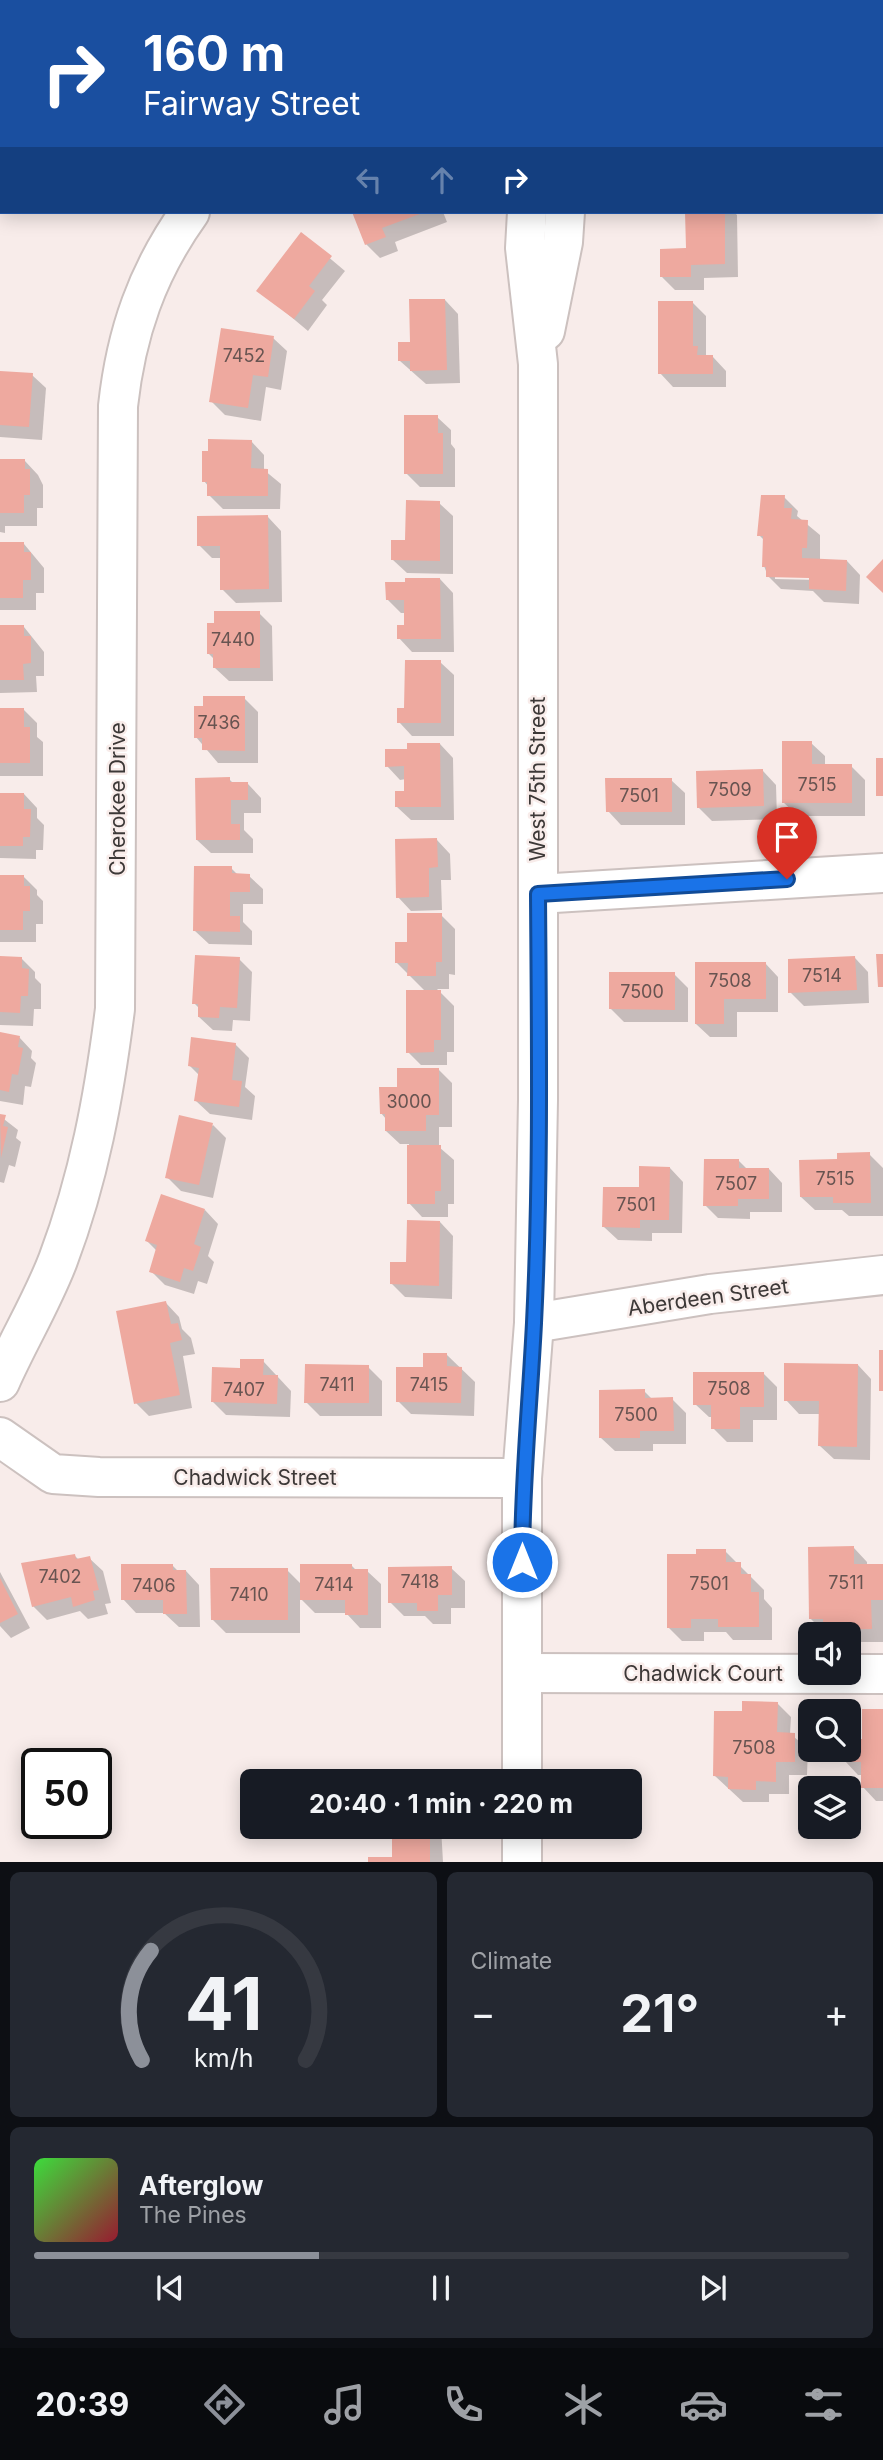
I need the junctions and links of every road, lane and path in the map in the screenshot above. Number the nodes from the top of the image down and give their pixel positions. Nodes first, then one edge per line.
1 (189, 214) edge
2 (527, 214) edge
3 (565, 214) edge
4 (538, 364) junction
5 (883, 873) edge
6 (538, 894) junction
7 (883, 1275) edge
8 (534, 1323) junction
9 (0, 1382) edge
10 (0, 1437) edge
11 (522, 1478) junction
12 (522, 1673) junction
13 (883, 1674) edge
14 (522, 1769) edge
15 (522, 1839) edge
16 (522, 1861) edge

1 - 9 street, Cherokee Drive
2 - 4 street, West 75th Street
3 - 4 street, West 75th Street
4 - 6 street, West 75th Street
5 - 6 street
6 - 8 street, West 75th Street
7 - 8 street, Aberdeen Street
8 - 11 street, West 75th Street
10 - 11 street, Chadwick Street
11 - 12 street, West 75th Street
12 - 13 street, Chadwick Court
12 - 14 street, West 75th Street
15 - 16 street

